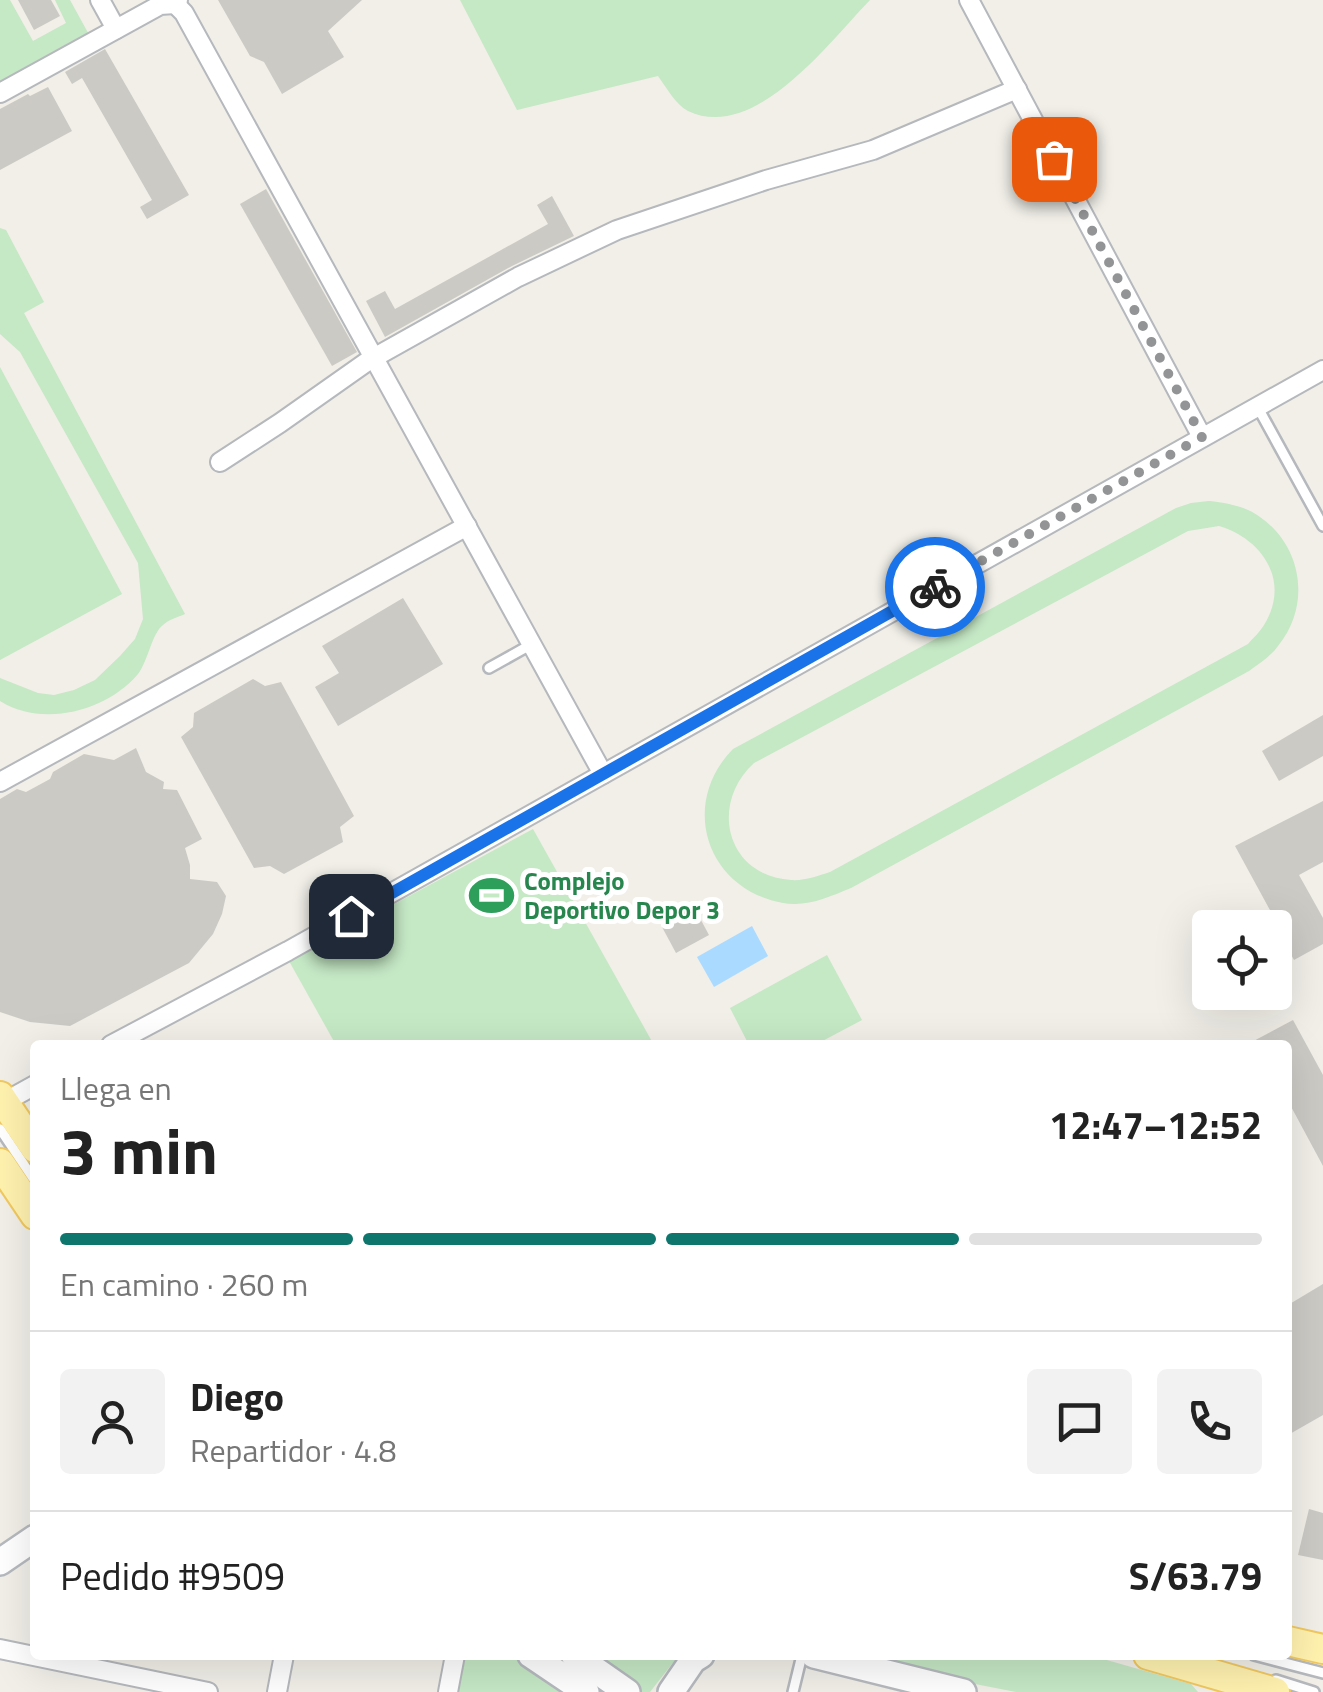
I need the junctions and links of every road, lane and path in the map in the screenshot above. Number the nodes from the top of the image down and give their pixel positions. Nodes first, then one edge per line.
1 (100, 0) edge
2 (969, 0) edge
3 (176, 2) edge
4 (116, 29) junction
5 (1016, 89) junction
6 (0, 93) edge
7 (374, 358) junction
8 (1323, 370) edge
9 (1256, 406) junction
10 (1202, 437) junction
11 (220, 462) dead end
12 (467, 526) junction
13 (1323, 526) edge
14 (532, 644) junction
15 (489, 668) dead end
16 (602, 774) junction
17 (0, 782) edge
18 (120, 1040) edge
19 (30, 1088) edge
20 (3, 1102) edge
21 (30, 1141) edge
22 (0, 1163) edge
23 (18, 1191) edge
24 (30, 1541) edge
25 (0, 1562) edge
26 (1292, 1642) edge
27 (2, 1648) edge
28 (1323, 1649) edge
29 (30, 1654) edge
30 (58, 1660) edge
31 (283, 1660) edge
32 (454, 1660) edge
33 (538, 1660) edge
34 (581, 1660) edge
35 (693, 1660) edge
36 (801, 1660) edge
37 (834, 1660) edge
38 (1169, 1660) edge
39 (1273, 1660) edge
40 (1323, 1673) edge
41 (1270, 1684) edge
42 (208, 1692) edge
43 (277, 1692) edge
44 (448, 1692) edge
45 (586, 1692) edge
46 (627, 1692) edge
47 (670, 1692) edge
48 (793, 1692) edge
49 (963, 1692) edge
50 (1314, 1692) edge

1 - 4 street
2 - 5 street
3 - 4 street
3 - 7 street
4 - 6 street
5 - 7 street
5 - 10 street
7 - 11 street
7 - 12 street
8 - 9 street
9 - 10 street
9 - 13 lane
10 - 16 street
12 - 14 street
12 - 17 street
14 - 15 lane
14 - 16 street
16 - 18 street
19 - 20 street
20 - 21 main road
20 - 23 lane
22 - 23 main road
24 - 25 main road
26 - 28 main road
27 - 29 street
30 - 42 street
31 - 43 street
32 - 44 street
33 - 45 main road
34 - 46 main road
35 - 47 main road
36 - 48 lane
37 - 49 main road
38 - 41 main road
39 - 40 lane
41 - 50 lane

